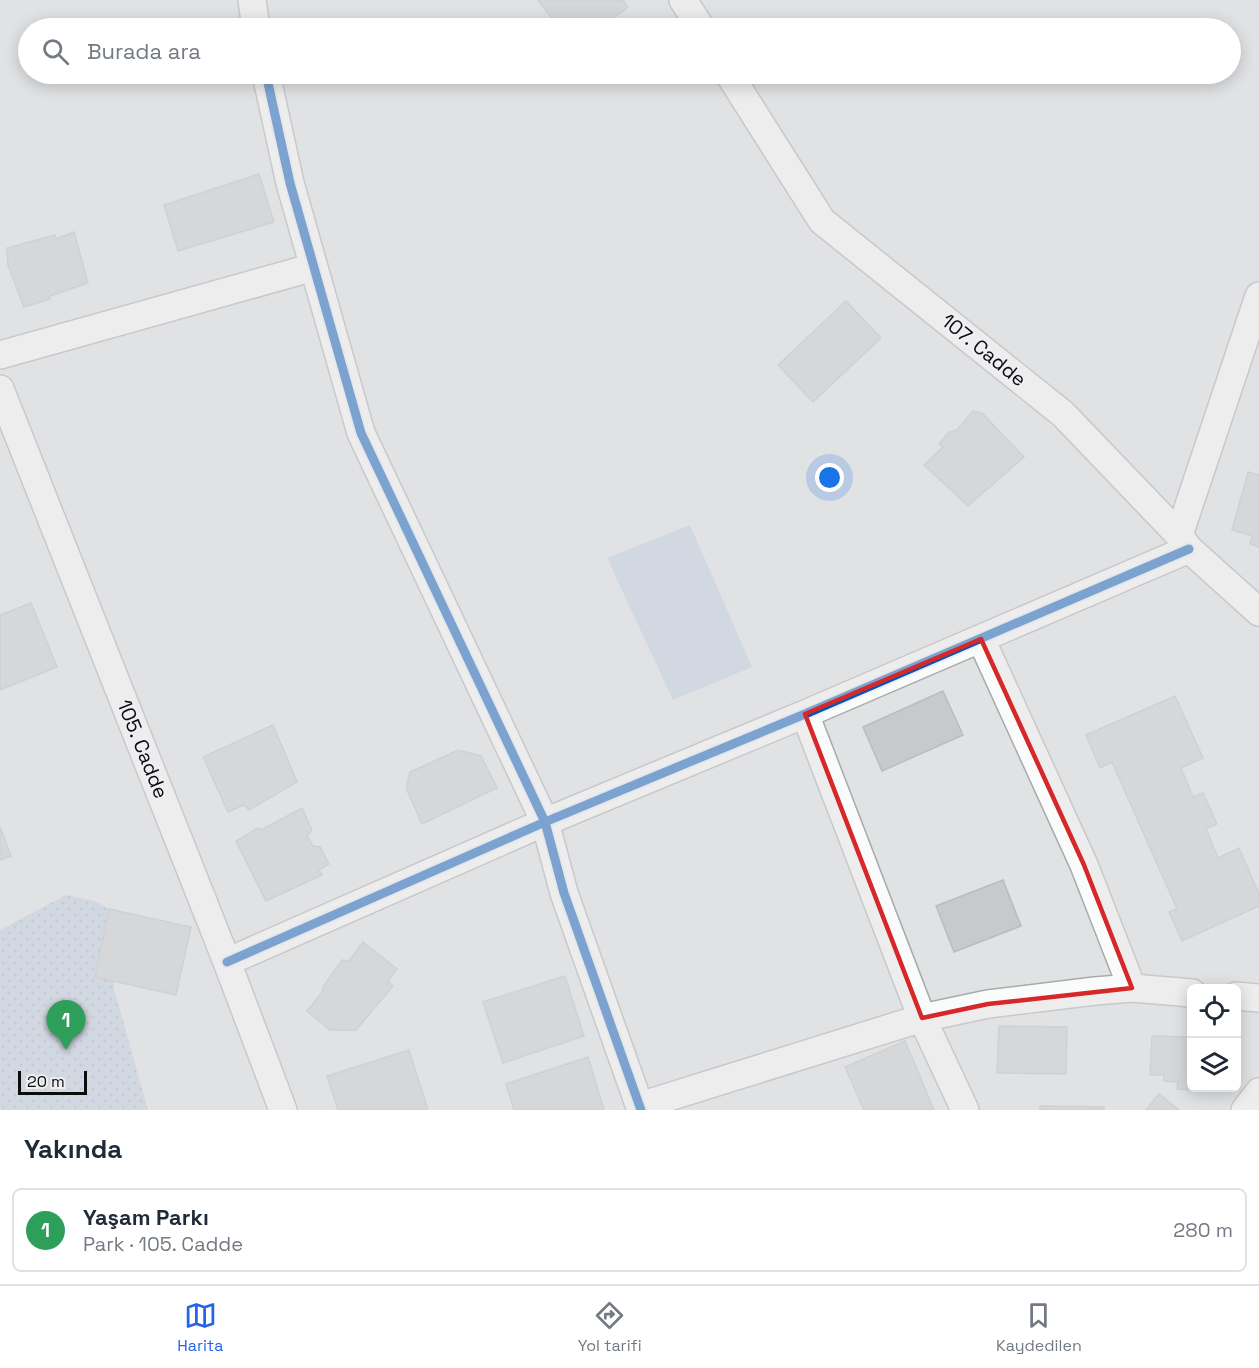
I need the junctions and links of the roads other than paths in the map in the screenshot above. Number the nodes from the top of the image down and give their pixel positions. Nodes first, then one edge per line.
1 (252, 0) edge
2 (683, 0) edge
3 (255, 18) edge
4 (695, 18) edge
5 (268, 84) edge
6 (735, 84) edge
7 (314, 267) junction
8 (1257, 309) edge
9 (0, 355) edge
10 (0, 389) edge
11 (1184, 542) junction
12 (1259, 612) edge
13 (981, 639) junction
14 (805, 714) junction
15 (544, 822) junction
16 (228, 962) junction
17 (1132, 988) junction
18 (1187, 993) edge
19 (1241, 996) edge
20 (1259, 998) edge
21 (922, 1018) junction
22 (1259, 1092) edge
23 (641, 1108) edge
24 (283, 1110) edge
25 (965, 1110) edge
26 (1245, 1110) edge

1 - 3 street
2 - 4 street
5 - 7 street
6 - 11 street, 107. Cadde
7 - 9 street
7 - 15 street
8 - 11 street
10 - 16 street, 105. Cadde
11 - 12 street, 107. Cadde
11 - 13 street
13 - 14 street
13 - 17 street
14 - 15 street
14 - 21 street
15 - 16 street
15 - 23 street
16 - 24 street, 105. Cadde
17 - 18 street
17 - 21 street
19 - 20 street
21 - 23 street
21 - 25 street
22 - 26 street

